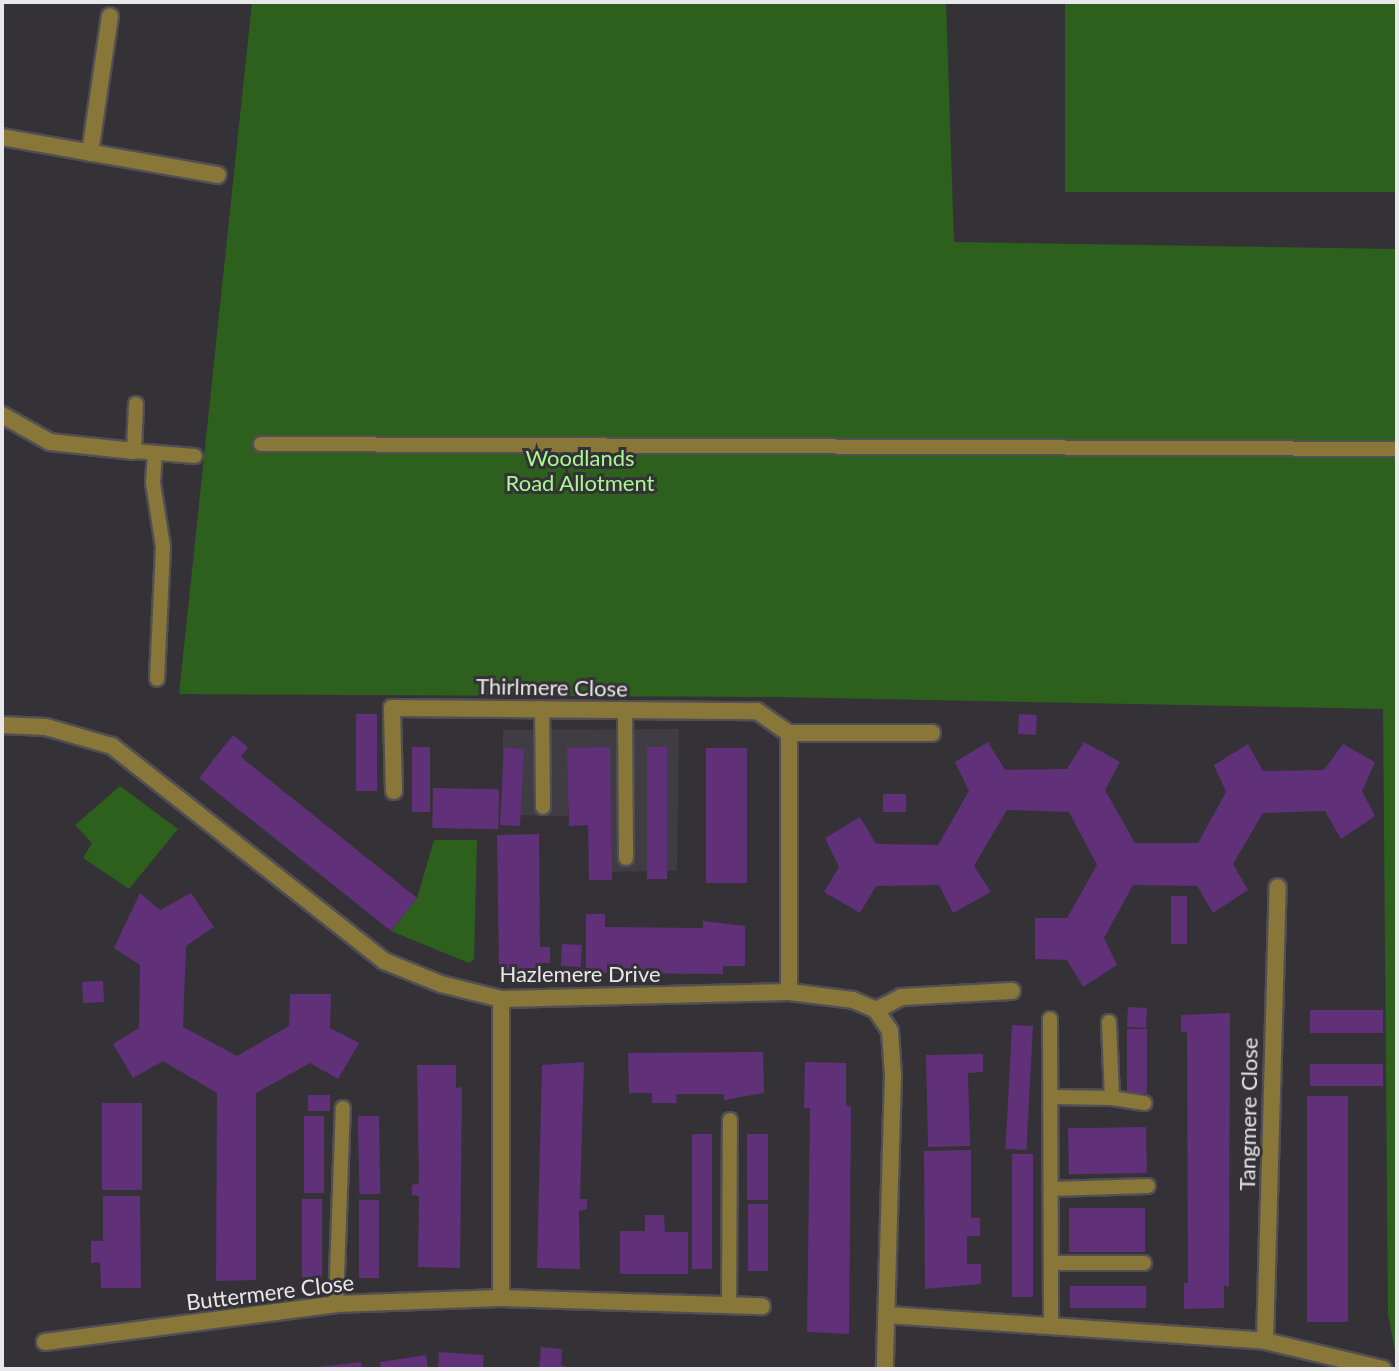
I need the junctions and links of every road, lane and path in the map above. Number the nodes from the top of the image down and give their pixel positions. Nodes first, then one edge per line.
1 (112, 9) edge
2 (2, 137) edge
3 (90, 153) junction
4 (218, 175) dead end
5 (136, 404) dead end
6 (2, 415) edge
7 (261, 444) dead end
8 (1397, 449) edge
9 (134, 451) junction
10 (155, 453) junction
11 (195, 456) dead end
12 (157, 679) dead end
13 (542, 708) junction
14 (625, 710) junction
15 (2, 725) edge
16 (789, 733) junction
17 (932, 733) dead end
18 (394, 791) dead end
19 (543, 807) dead end
20 (626, 858) dead end
21 (1278, 887) dead end
22 (1012, 991) dead end
23 (789, 992) junction
24 (501, 999) junction
25 (876, 1010) junction
26 (1050, 1019) dead end
27 (1109, 1022) dead end
28 (1054, 1097) junction
29 (1112, 1098) junction
30 (1145, 1103) dead end
31 (343, 1108) dead end
32 (730, 1120) dead end
33 (1148, 1186) dead end
34 (1053, 1189) junction
35 (1052, 1263) junction
36 (1144, 1263) dead end
37 (501, 1298) junction
38 (336, 1304) junction
39 (729, 1305) junction
40 (762, 1306) dead end
41 (888, 1315) junction
42 (1051, 1323) junction
43 (1265, 1341) junction
44 (45, 1342) dead end
45 (885, 1369) edge
46 (1383, 1369) edge

1 - 3 street
2 - 3 street
3 - 4 street
5 - 9 lane
6 - 9 street
7 - 8 lane
9 - 10 lane
10 - 11 lane
10 - 12 lane
13 - 14 street, Thirlmere Close
13 - 18 street, Thirlmere Close
13 - 19 lane
14 - 16 street, Thirlmere Close
14 - 20 lane
15 - 24 street, Hazlemere Drive
16 - 17 street
16 - 23 street
21 - 43 street, Tangmere Close
22 - 25 street
23 - 24 street, Hazlemere Drive
23 - 25 street, Hazlemere Drive
24 - 37 street
25 - 41 street
26 - 28 lane
27 - 29 lane
28 - 29 lane
28 - 34 lane
29 - 30 lane
31 - 38 lane
32 - 39 lane
33 - 34 lane
34 - 35 lane
35 - 36 lane
35 - 42 lane
37 - 38 street, Buttermere Close
37 - 39 street, Buttermere Close
38 - 44 street, Buttermere Close
39 - 40 street, Buttermere Close
41 - 42 street
41 - 45 street
42 - 43 street
43 - 46 street

